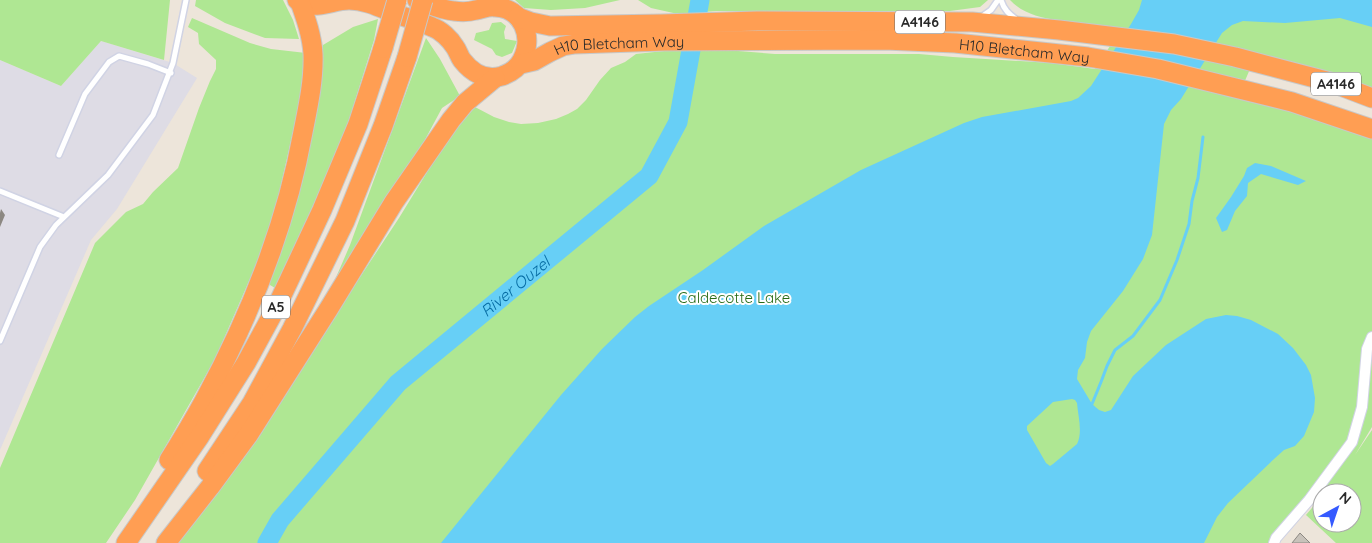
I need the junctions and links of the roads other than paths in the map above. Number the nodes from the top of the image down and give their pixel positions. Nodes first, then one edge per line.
1 (186, 0) edge
2 (397, 0) edge
3 (417, 0) edge
4 (423, 0) edge
5 (999, 0) edge
6 (299, 1) edge
7 (507, 9) edge
8 (972, 22) junction
9 (1026, 27) junction
10 (663, 33) junction
11 (521, 64) junction
12 (170, 73) junction
13 (495, 78) junction
14 (1372, 98) edge
15 (1372, 129) edge
16 (58, 155) dead end
17 (0, 191) edge
18 (64, 217) junction
19 (1372, 337) edge
20 (0, 340) edge
21 (143, 518) junction
22 (126, 543) edge
23 (156, 543) edge
24 (166, 543) edge
25 (1274, 543) edge

1 - 12 lane
2 - 21 highway, A5, bridge
3 - 7 highway, H10 Bletcham Way
4 - 23 highway, A5, bridge
5 - 8 lane
5 - 9 lane
6 - 13 highway
6 - 21 highway
7 - 10 highway, H10 Bletcham Way / A4146
7 - 11 highway
8 - 9 highway, H10 Bletcham Way / A4146
8 - 10 highway, H10 Bletcham Way / A4146
9 - 14 highway, H10 Bletcham Way / A4146
10 - 11 highway, H10 Bletcham Way / A4146
10 - 15 highway, H10 Bletcham Way / A4146
11 - 13 highway, H10 Bletcham Way
12 - 16 lane
12 - 18 lane
13 - 24 highway, H10 Bletcham Way
17 - 18 lane
18 - 20 lane
19 - 25 street
21 - 22 highway, A5

